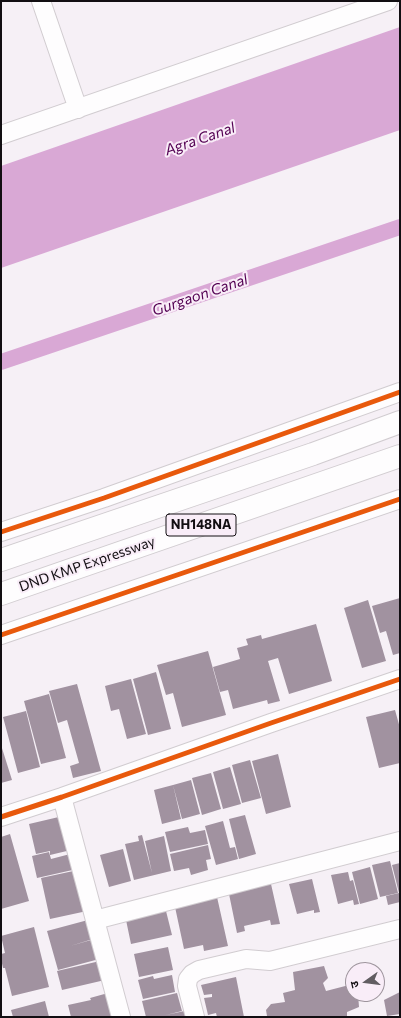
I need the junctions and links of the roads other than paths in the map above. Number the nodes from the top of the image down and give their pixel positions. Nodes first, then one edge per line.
1 (41, 1) edge
2 (388, 1) edge
3 (360, 6) edge
4 (78, 109) junction
5 (1, 135) edge
6 (400, 392) edge
7 (400, 422) edge
8 (400, 456) edge
9 (400, 498) edge
10 (1, 532) edge
11 (1, 560) edge
12 (1, 594) edge
13 (1, 635) edge
14 (400, 679) edge
15 (62, 797) junction
16 (1, 817) edge
17 (400, 841) edge
18 (95, 920) junction
19 (400, 929) edge
20 (121, 1017) edge
21 (194, 1017) edge

1 - 4 street
2 - 3 street
3 - 4 street
4 - 5 street
6 - 10 street
7 - 11 highway, NH148NA
8 - 12 highway, DND KMP Expressway / NH148NA
9 - 13 street
14 - 15 street
15 - 16 street
15 - 18 street
17 - 18 street
18 - 20 street
19 - 21 street

